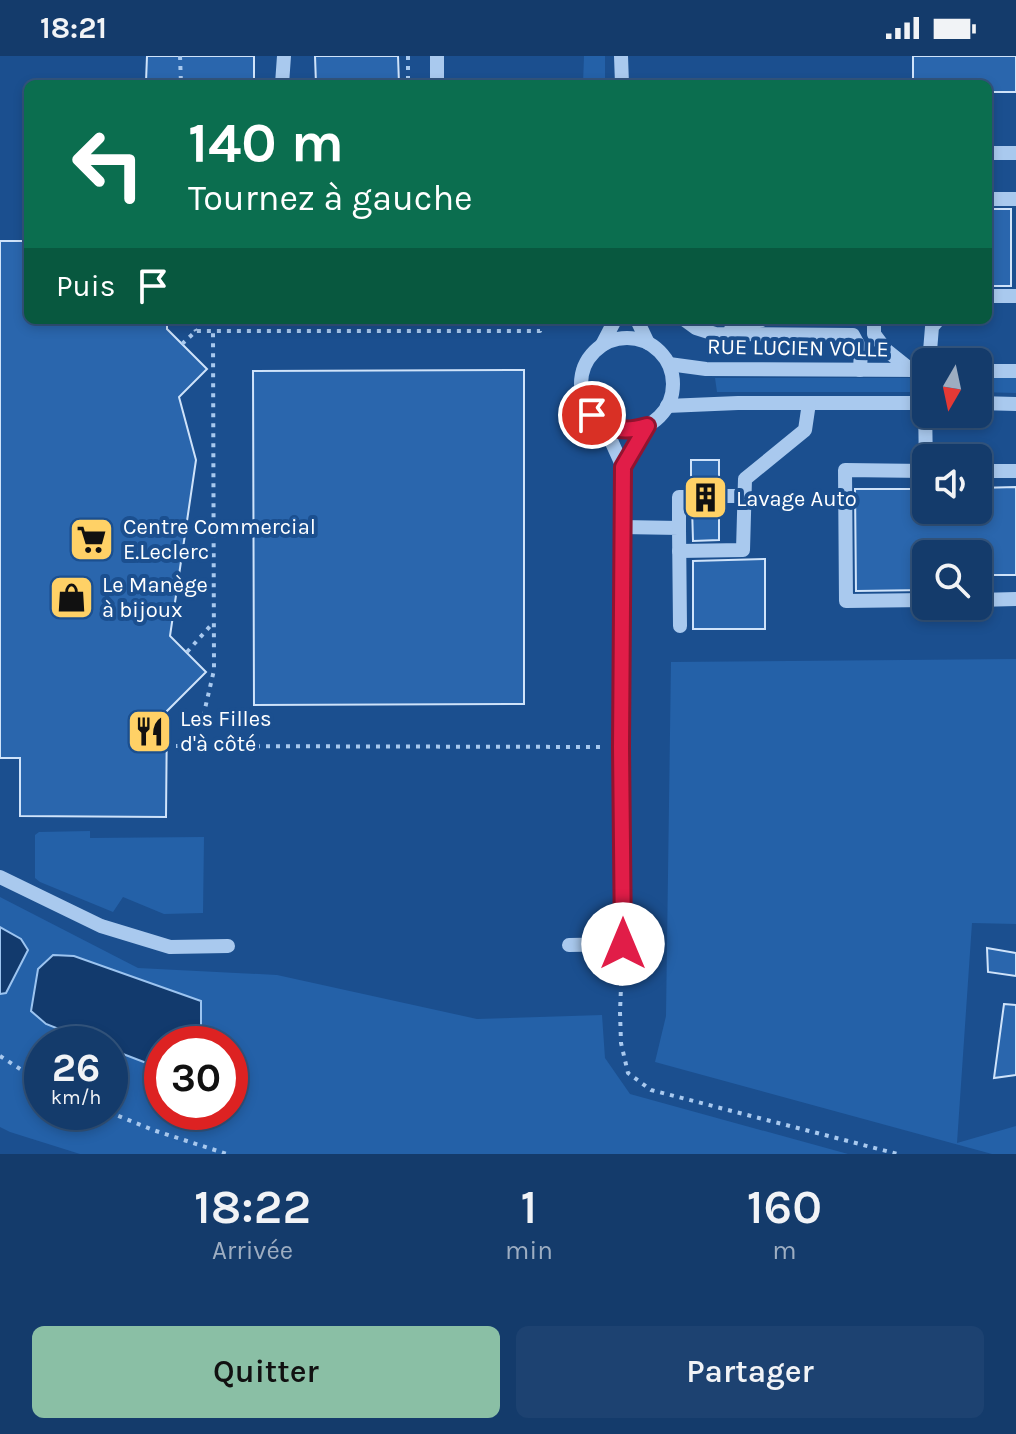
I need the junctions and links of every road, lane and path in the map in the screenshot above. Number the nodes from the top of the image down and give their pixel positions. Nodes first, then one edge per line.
1 (180, 56) edge
2 (284, 56) edge
3 (408, 56) edge
4 (437, 56) edge
5 (621, 56) edge
6 (181, 80) edge
7 (282, 80) edge
8 (408, 80) edge
9 (437, 80) edge
10 (622, 80) edge
11 (992, 153) edge
12 (1016, 153) edge
13 (992, 199) edge
14 (1016, 199) edge
15 (992, 296) edge
16 (1016, 296) edge
17 (193, 324) edge
18 (544, 324) edge
19 (613, 324) edge
20 (639, 324) edge
21 (690, 324) edge
22 (748, 324) edge
23 (874, 324) edge
24 (935, 324) edge
25 (196, 331) junction
26 (213, 332) junction
27 (715, 334) junction
28 (648, 343) junction
29 (182, 344) dead end
30 (602, 345) junction
31 (930, 348) edge
32 (669, 364) junction
33 (912, 366) edge
34 (860, 370) junction
35 (912, 370) edge
36 (992, 371) edge
37 (1016, 371) edge
38 (809, 403) junction
39 (912, 403) edge
40 (992, 403) edge
41 (1016, 404) edge
42 (667, 406) junction
43 (604, 425) junction
44 (647, 426) junction
45 (623, 467) junction
46 (912, 471) edge
47 (992, 471) edge
48 (1016, 471) edge
49 (720, 496) tunnel mouth
50 (745, 496) junction
51 (691, 497) dead end
52 (622, 527) junction
53 (679, 528) junction
54 (679, 551) junction
55 (1016, 599) edge
56 (912, 600) edge
57 (992, 600) edge
58 (214, 623) junction
59 (680, 626) dead end
60 (187, 652) dead end
61 (166, 746) dead end
62 (201, 746) junction
63 (621, 747) junction
64 (0, 877) edge
65 (623, 944) junction
66 (569, 945) dead end
67 (228, 946) dead end
68 (0, 1056) edge
69 (24, 1071) edge
70 (128, 1120) edge
71 (227, 1154) edge
72 (898, 1154) edge

1 - 6 path
2 - 7 street
3 - 8 path
4 - 9 street
5 - 10 street
11 - 12 street
13 - 14 street
15 - 16 street
17 - 25 path
18 - 26 path
19 - 30 street
20 - 28 street
21 - 27 street
22 - 27 street
23 - 33 street
24 - 31 street
25 - 26 path
25 - 29 path
26 - 58 path
27 - 34 street
28 - 30 street
28 - 32 street
30 - 43 street
32 - 34 street, RUE LUCIEN VOLLE
32 - 42 street
34 - 35 street, RUE LUCIEN VOLLE
36 - 37 street
38 - 39 street
38 - 42 street
38 - 50 street
40 - 41 street
42 - 44 street
43 - 44 street
43 - 45 street
44 - 45 street
45 - 52 street
46 - 56 street
47 - 48 street
49 - 50 street
50 - 54 street
51 - 53 street
52 - 53 street
52 - 63 street
53 - 54 street
54 - 59 street
55 - 57 street
58 - 60 path
58 - 62 path
61 - 62 path
62 - 63 path
63 - 65 street
64 - 67 street
65 - 66 street
65 - 72 path
68 - 69 path
70 - 71 path

